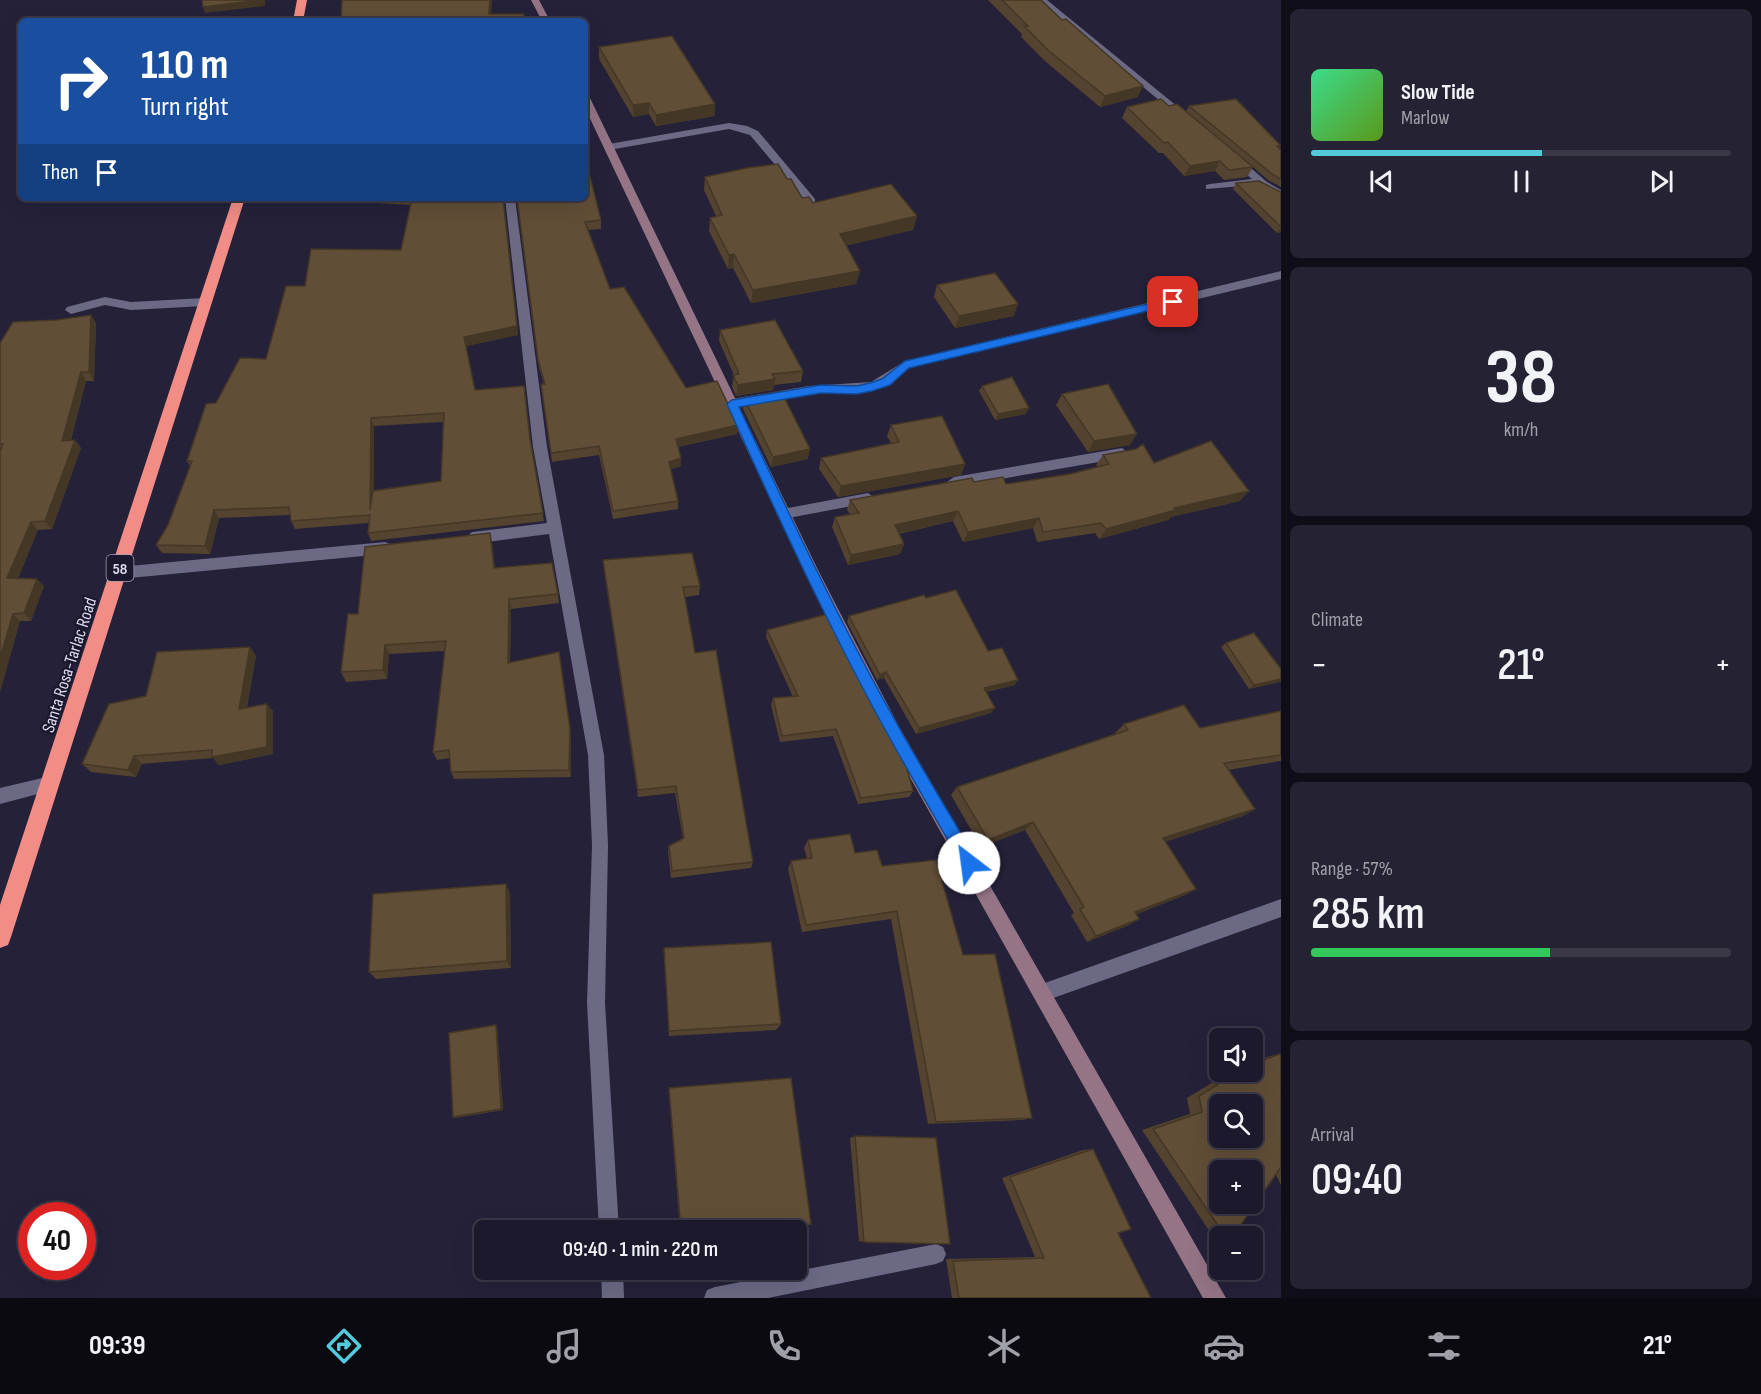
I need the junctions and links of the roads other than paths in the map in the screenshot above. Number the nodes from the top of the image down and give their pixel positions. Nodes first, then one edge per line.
1 (302, 0) edge
2 (535, 0) edge
3 (1042, 0) edge
4 (299, 18) edge
5 (544, 18) edge
6 (588, 104) edge
7 (1191, 123) edge
8 (609, 147) junction
9 (1226, 152) edge
10 (1262, 182) junction
11 (1210, 187) dead end
12 (1281, 195) edge
13 (237, 201) edge
14 (510, 201) edge
15 (811, 201) edge
16 (1281, 275) edge
17 (204, 302) junction
18 (71, 310) dead end
19 (732, 404) junction
20 (1129, 452) edge
21 (938, 484) edge
22 (882, 495) edge
23 (783, 514) junction
24 (555, 528) junction
25 (462, 539) edge
26 (404, 546) edge
27 (119, 573) junction
28 (51, 784) junction
29 (0, 796) edge
30 (1281, 908) edge
31 (0, 937) edge
32 (1042, 993) junction
33 (608, 1220) edge
34 (936, 1254) edge
35 (613, 1280) edge
36 (614, 1298) edge
37 (715, 1298) edge
38 (1215, 1298) edge

1 - 4 highway
2 - 5 street
3 - 7 street
6 - 8 street
8 - 15 street
8 - 19 street
9 - 10 street
10 - 11 street
10 - 12 street
13 - 17 highway, Santa Rosa-Tarlac Road / 58
14 - 24 street
16 - 19 street
17 - 18 street
17 - 27 highway, Santa Rosa-Tarlac Road / 58
19 - 23 street
20 - 21 street
22 - 23 street
23 - 32 street
24 - 25 street
24 - 33 street
26 - 27 street
27 - 28 highway, Santa Rosa-Tarlac Road / 58
28 - 29 street
28 - 31 highway, Santa Rosa-Tarlac Road / 58
30 - 32 street
32 - 38 street
34 - 37 street
35 - 36 street

